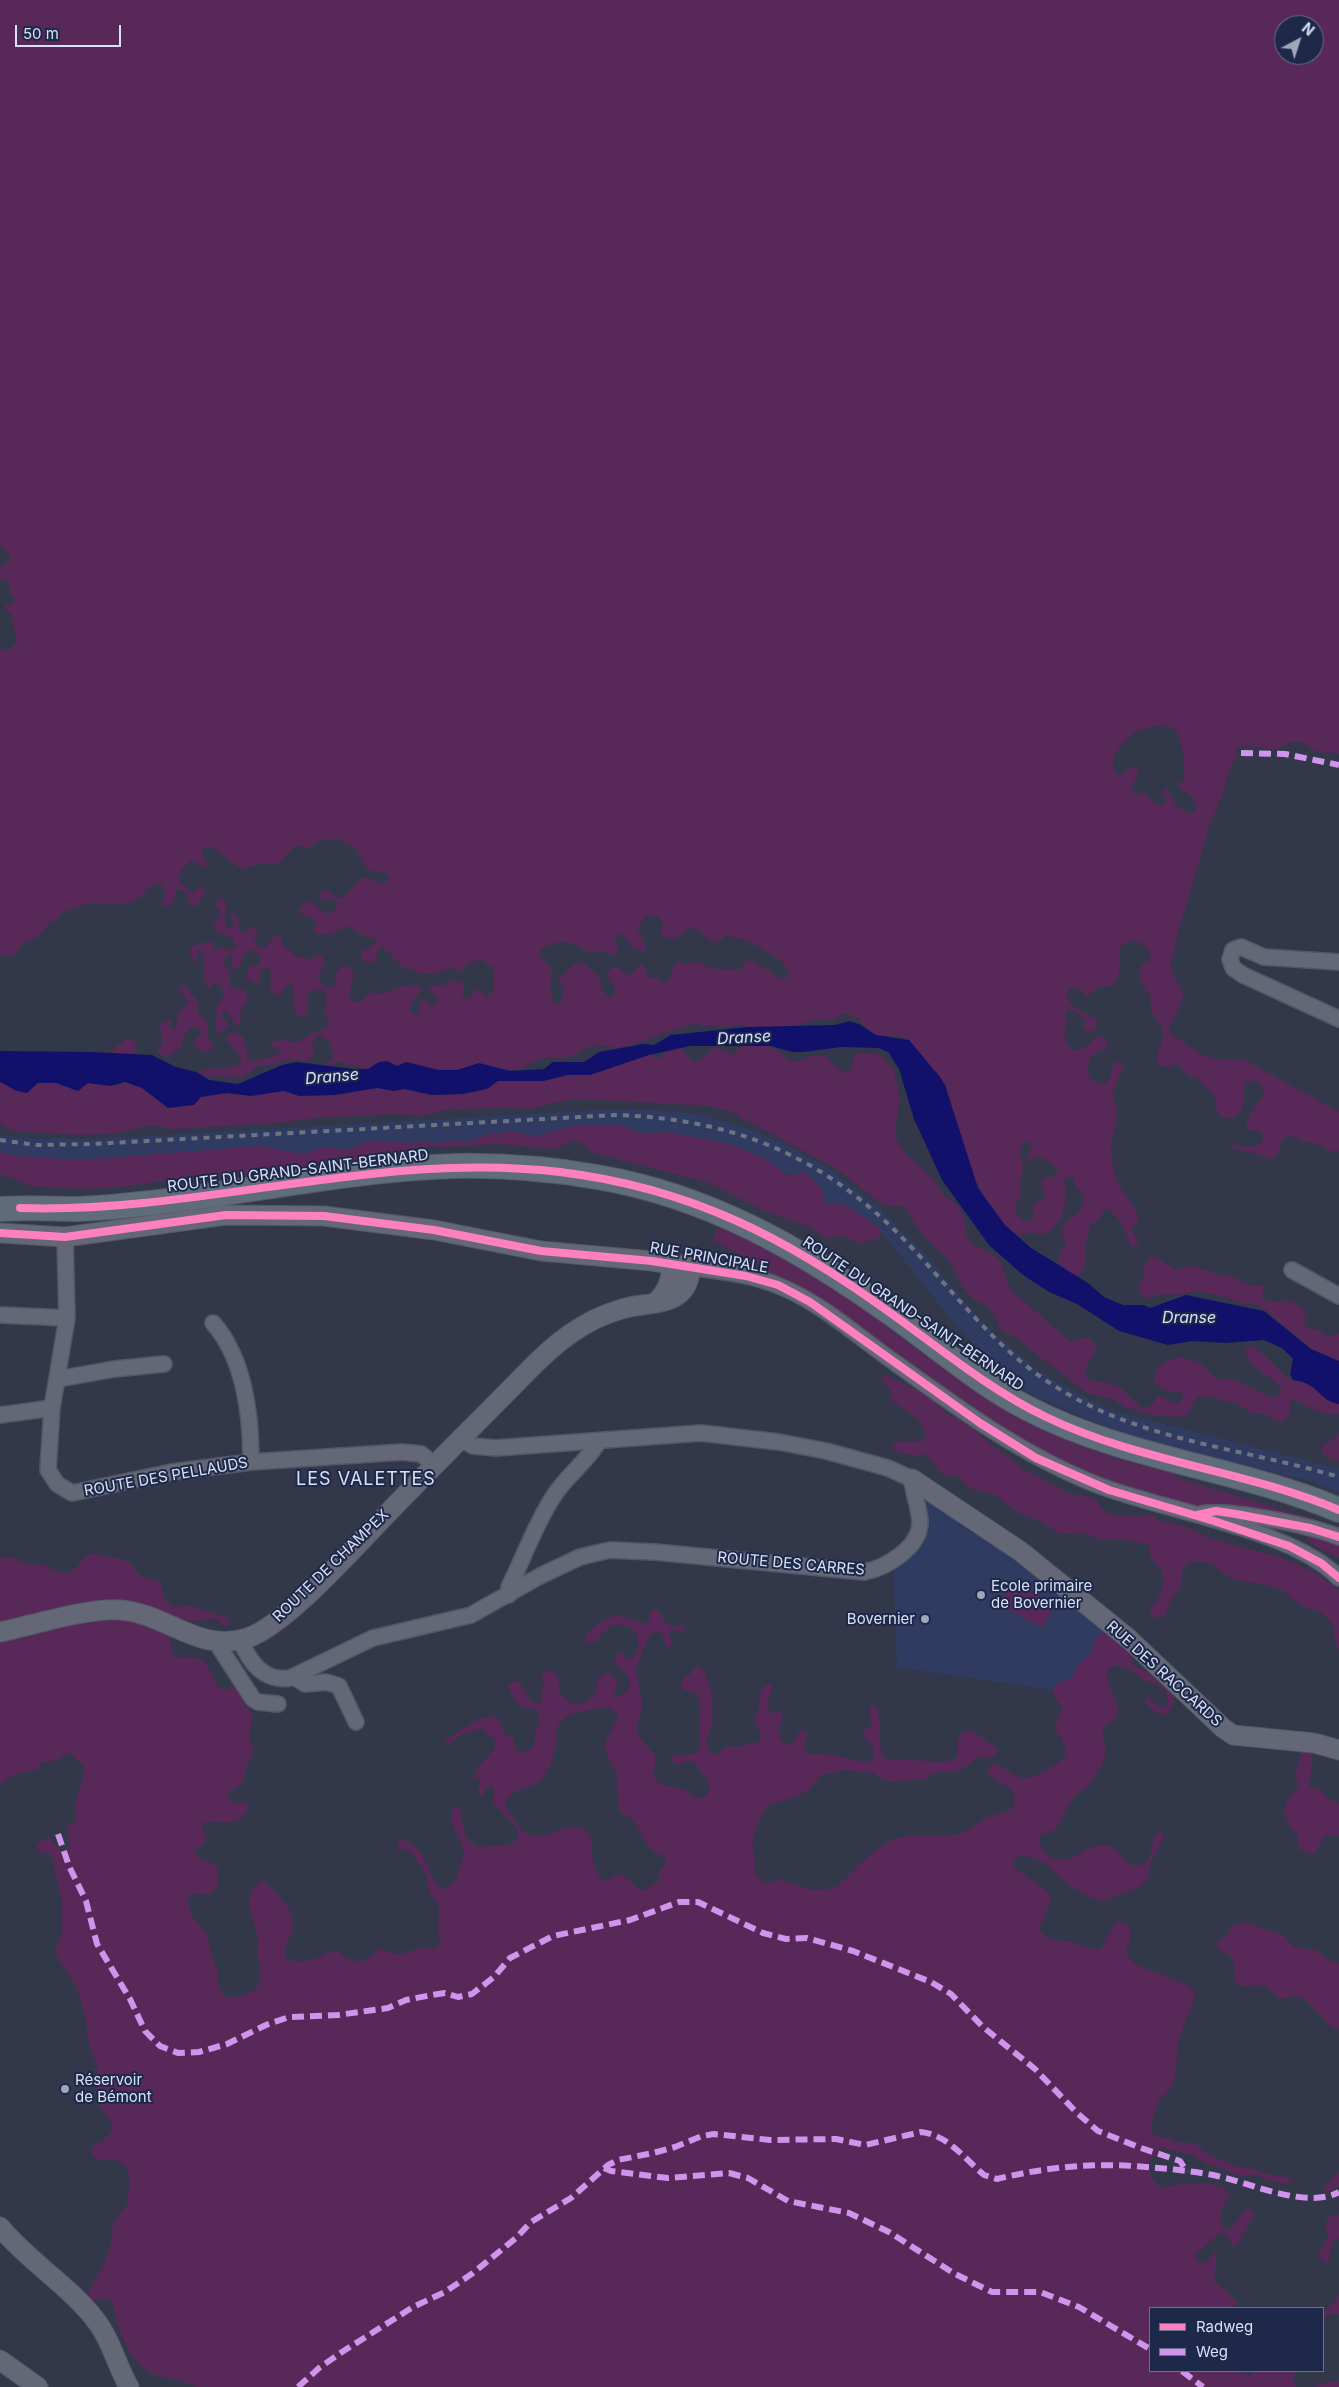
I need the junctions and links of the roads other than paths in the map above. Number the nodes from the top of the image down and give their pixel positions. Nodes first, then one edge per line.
1 (1339, 962) edge
2 (1339, 1019) edge
3 (7, 1207) edge
4 (0, 1233) edge
5 (65, 1236) junction
6 (672, 1264) junction
7 (691, 1267) junction
8 (1292, 1270) dead end
9 (1339, 1296) edge
10 (656, 1302) junction
11 (0, 1315) edge
12 (67, 1318) junction
13 (213, 1322) dead end
14 (164, 1364) dead end
15 (58, 1379) junction
16 (52, 1408) junction
17 (0, 1415) edge
18 (461, 1439) junction
19 (599, 1441) junction
20 (251, 1462) junction
21 (435, 1465) junction
22 (912, 1479) junction
23 (1339, 1510) edge
24 (1194, 1516) junction
25 (1339, 1537) edge
26 (1339, 1578) edge
27 (509, 1595) junction
28 (0, 1632) edge
29 (240, 1640) junction
30 (216, 1642) junction
31 (294, 1676) junction
32 (278, 1704) dead end
33 (356, 1722) dead end
34 (1339, 1750) edge
35 (0, 2228) edge
36 (0, 2360) edge
37 (38, 2387) edge
38 (128, 2387) edge

1 - 2 street
3 - 23 main road, ROUTE DU GRAND-SAINT-BERNARD
4 - 5 street, RUE PRINCIPALE
5 - 6 street, RUE PRINCIPALE
5 - 12 street, ROUTE DES PELLAUDS
6 - 7 street, RUE PRINCIPALE
6 - 10 street
7 - 10 street, ROUTE DE CHAMPEX
7 - 24 street, RUE PRINCIPALE
8 - 9 street
10 - 18 street, ROUTE DE CHAMPEX
11 - 12 street
12 - 15 street, ROUTE DES PELLAUDS
13 - 20 street
14 - 15 street
15 - 16 street, ROUTE DES PELLAUDS
16 - 17 street
16 - 20 street, ROUTE DES PELLAUDS
18 - 19 street
18 - 21 street, ROUTE DE CHAMPEX
19 - 22 street
19 - 27 street
20 - 21 street, ROUTE DES PELLAUDS
21 - 29 street, ROUTE DE CHAMPEX
22 - 27 street, ROUTE DES CARRES
22 - 34 street, RUE DES RACCARDS
24 - 25 street
24 - 26 street, RUE PRINCIPALE
27 - 31 street, ROUTE DES CARRES
28 - 30 street, ROUTE DE CHAMPEX
29 - 30 street, ROUTE DE CHAMPEX
29 - 31 street, ROUTE DES CARRES
30 - 32 street
31 - 33 street
35 - 38 street
36 - 37 street

